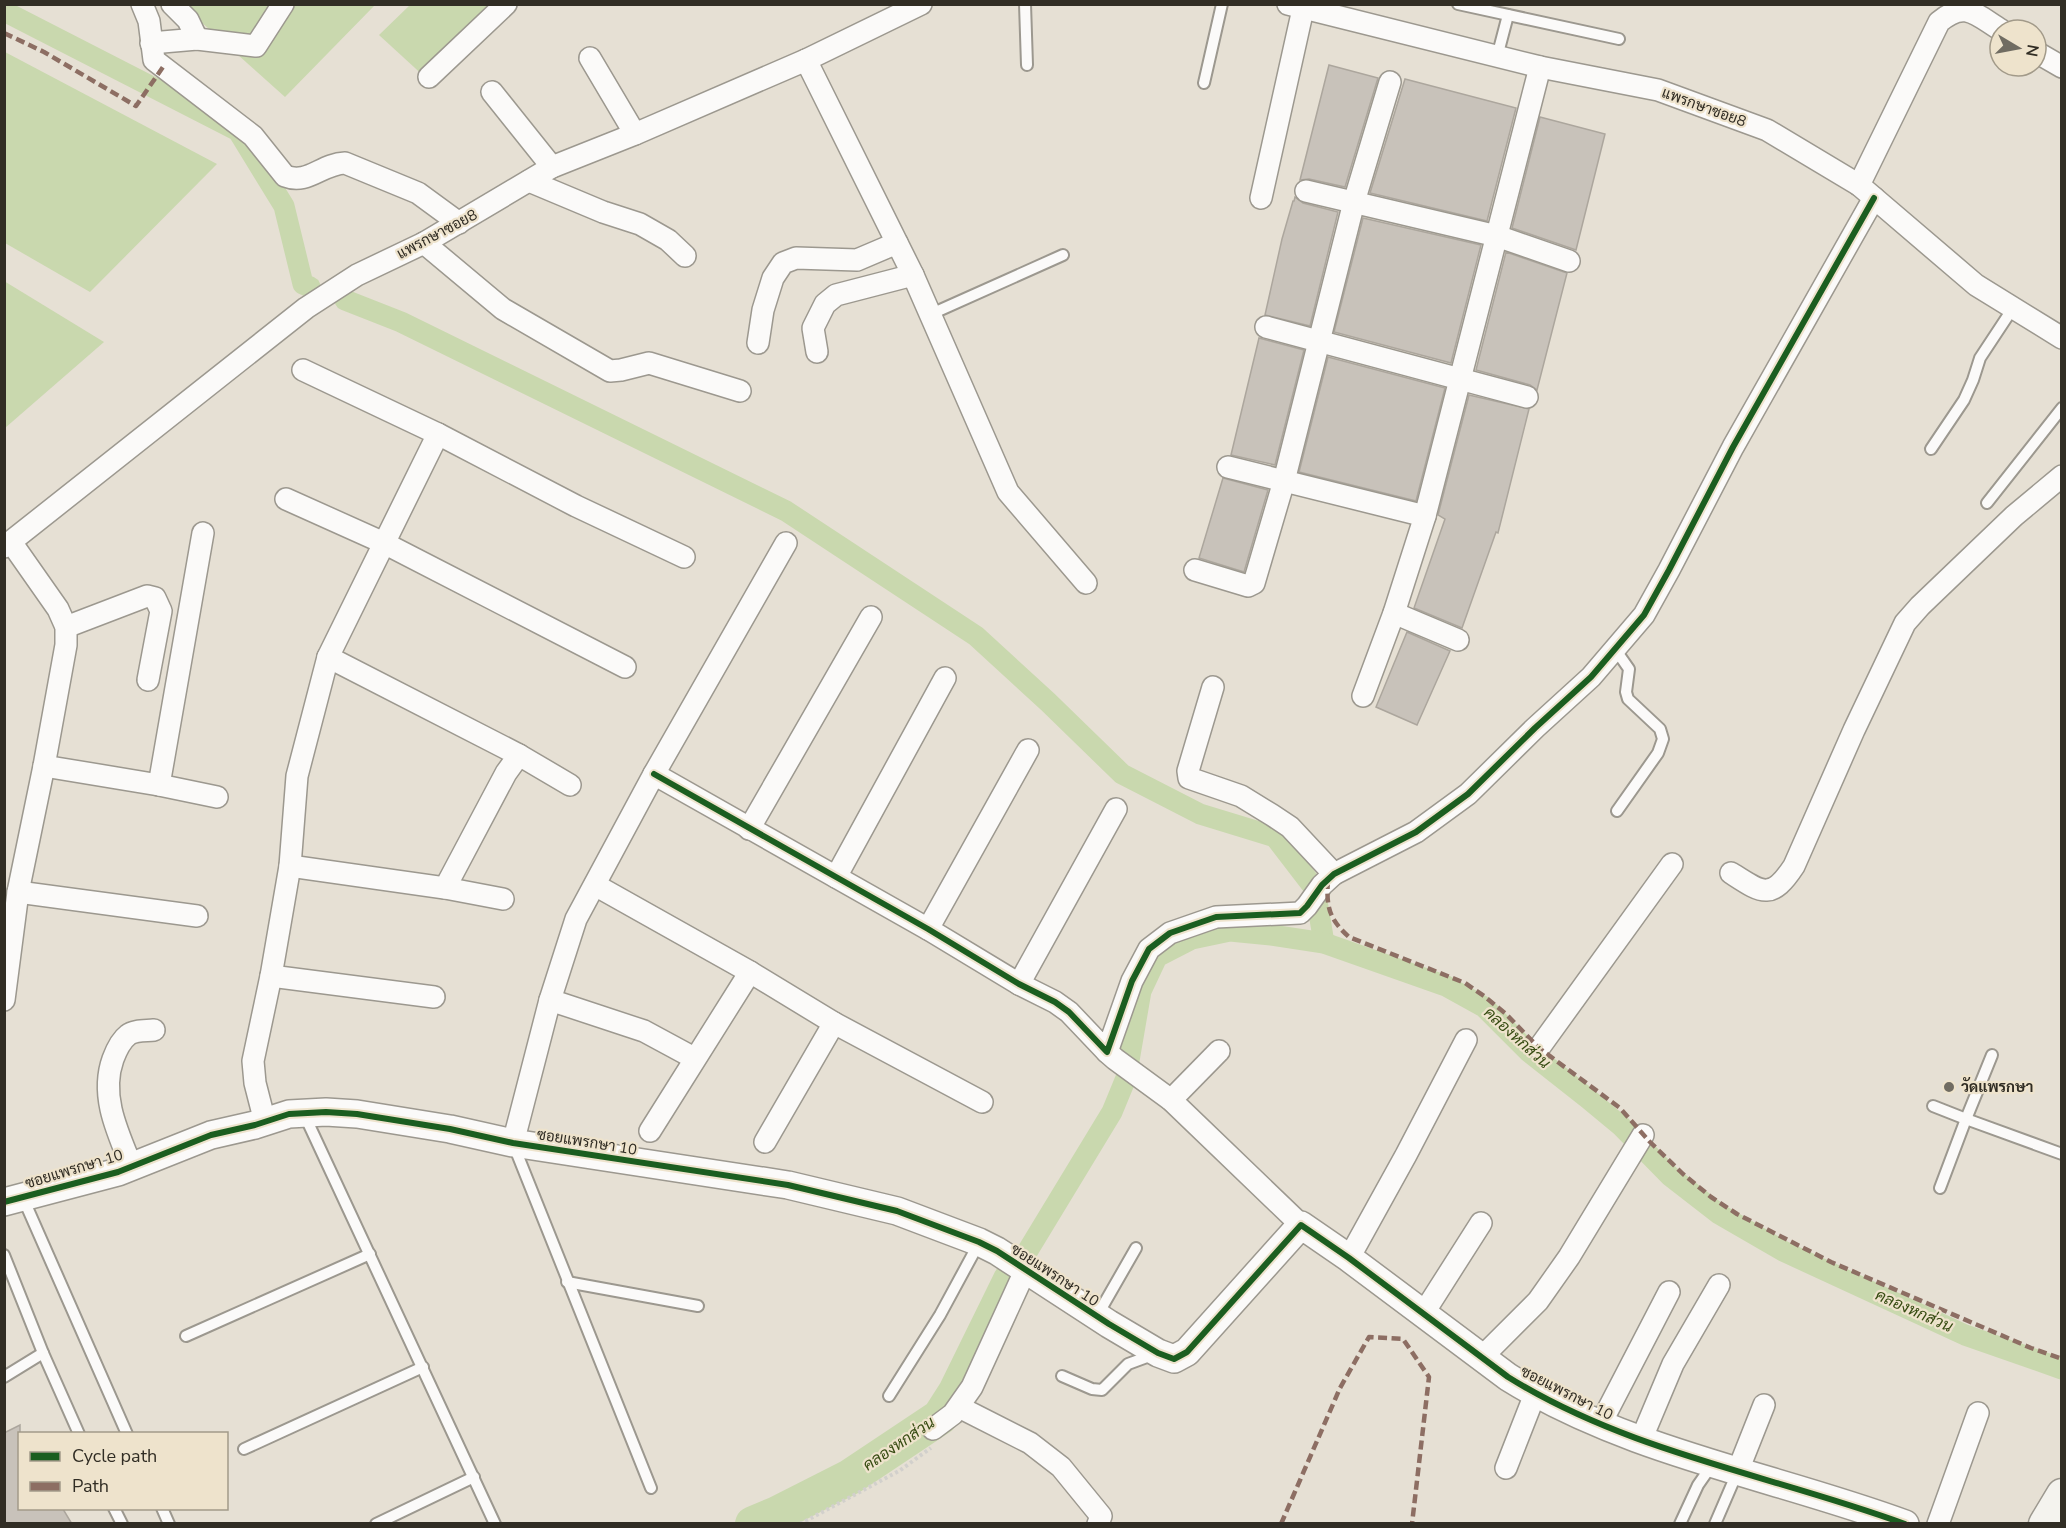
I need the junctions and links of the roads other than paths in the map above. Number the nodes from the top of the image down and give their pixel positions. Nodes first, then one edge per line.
1 (141, 4) edge
2 (172, 4) edge
3 (283, 4) edge
4 (506, 4) edge
5 (921, 4) edge
6 (1025, 4) edge
7 (1222, 4) edge
8 (1458, 4) edge
9 (1296, 7) edge
10 (1973, 8) edge
11 (889, 11) edge
12 (1508, 15) junction
13 (1988, 20) edge
14 (197, 39) junction
15 (1619, 39) dead end
16 (151, 43) junction
17 (1497, 57) junction
18 (590, 58) dead end
19 (806, 60) junction
20 (1026, 64) dead end
21 (1540, 67) junction
22 (429, 77) dead end
23 (1390, 82) dead end
24 (1204, 83) dead end
25 (492, 92) dead end
26 (635, 134) junction
27 (552, 167) junction
28 (529, 181) junction
29 (1866, 191) junction
30 (1306, 192) dead end
31 (1261, 198) dead end
32 (1354, 202) junction
33 (459, 223) junction
34 (1497, 236) junction
35 (424, 243) junction
36 (897, 243) junction
37 (1063, 255) dead end
38 (685, 256) dead end
39 (1569, 261) dead end
40 (913, 275) junction
41 (2013, 308) junction
42 (929, 315) junction
43 (1266, 327) dead end
44 (2061, 338) edge
45 (1320, 342) junction
46 (758, 344) dead end
47 (817, 352) dead end
48 (303, 370) dead end
49 (1460, 380) junction
50 (740, 391) dead end
51 (1527, 397) dead end
52 (2061, 408) edge
53 (438, 434) junction
54 (1931, 449) dead end
55 (1228, 467) dead end
56 (2061, 476) edge
57 (1284, 481) junction
58 (286, 499) dead end
59 (1987, 503) dead end
60 (1425, 516) junction
61 (203, 533) dead end
62 (384, 543) junction
63 (786, 543) dead end
64 (8, 544) edge
65 (684, 557) dead end
66 (1196, 570) dead end
67 (1086, 583) dead end
68 (1394, 613) junction
69 (871, 616) dead end
70 (66, 627) junction
71 (1458, 640) dead end
72 (328, 657) junction
73 (1621, 657) junction
74 (625, 667) dead end
75 (945, 678) dead end
76 (148, 680) dead end
77 (1213, 687) dead end
78 (1363, 696) dead end
79 (1028, 750) dead end
80 (519, 755) junction
81 (44, 766) junction
82 (654, 774) junction
83 (159, 785) junction
84 (570, 785) dead end
85 (217, 797) dead end
86 (1116, 809) dead end
87 (1617, 811) dead end
88 (749, 829) junction
89 (1672, 864) dead end
90 (290, 866) junction
91 (1731, 873) dead end
92 (836, 877) junction
93 (1328, 879) junction
94 (595, 885) junction
95 (445, 888) junction
96 (18, 892) junction
97 (503, 899) dead end
98 (197, 916) dead end
99 (927, 929) junction
100 (750, 972) junction
101 (271, 976) junction
102 (1019, 984) junction
103 (434, 997) dead end
104 (4, 1000) edge
105 (550, 1000) junction
106 (834, 1023) junction
107 (154, 1030) dead end
108 (1466, 1040) dead end
109 (1539, 1048) dead end
110 (1219, 1051) dead end
111 (1992, 1055) dead end
112 (1111, 1056) junction
113 (694, 1058) junction
114 (1164, 1094) junction
115 (981, 1102) dead end
116 (1933, 1107) dead end
117 (304, 1114) junction
118 (1966, 1119) junction
119 (264, 1122) junction
120 (650, 1131) dead end
121 (1643, 1134) dead end
122 (765, 1142) dead end
123 (513, 1143) junction
124 (2061, 1154) edge
125 (131, 1165) junction
126 (1940, 1188) dead end
127 (14, 1200) edge
128 (1480, 1223) dead end
129 (1301, 1225) junction
130 (979, 1242) junction
131 (1136, 1248) dead end
132 (370, 1254) junction
133 (4, 1255) edge
134 (1349, 1258) junction
135 (1025, 1271) junction
136 (567, 1282) junction
137 (1719, 1285) dead end
138 (1669, 1292) dead end
139 (698, 1306) dead end
140 (1423, 1314) junction
141 (1097, 1317) junction
142 (186, 1336) dead end
143 (43, 1353) junction
144 (1158, 1353) junction
145 (1482, 1358) junction
146 (423, 1367) junction
147 (1062, 1376) dead end
148 (4, 1377) edge
149 (1535, 1394) junction
150 (889, 1396) dead end
151 (1764, 1405) dead end
152 (959, 1407) junction
153 (1978, 1413) dead end
154 (1600, 1425) junction
155 (78, 1432) edge
156 (126, 1432) edge
157 (934, 1437) road end
158 (1641, 1440) junction
159 (244, 1449) dead end
160 (1712, 1464) junction
161 (1506, 1468) dead end
162 (1737, 1473) junction
163 (474, 1477) junction
164 (651, 1488) dead end
165 (2061, 1494) edge
166 (115, 1510) edge
167 (162, 1510) edge
168 (122, 1524) edge
169 (169, 1524) edge
170 (376, 1524) edge
171 (495, 1524) edge
172 (1098, 1524) edge
173 (1680, 1524) edge
174 (1715, 1524) edge
175 (1905, 1524) edge
176 (1938, 1524) edge
177 (2044, 1524) edge

1 - 16 street
2 - 14 street
3 - 14 street
4 - 22 street
5 - 11 street, แพรกษาซอย8
6 - 20 lane
7 - 24 lane
8 - 12 lane
9 - 17 street, แพรกษาซอย8
9 - 31 street
10 - 13 street
10 - 29 street
11 - 19 street, แพรกษาซอย8
12 - 15 lane
12 - 17 lane
14 - 16 street
16 - 33 street
17 - 21 street, แพรกษาซอย8
18 - 26 street
19 - 26 street, แพรกษาซอย8
19 - 36 street
21 - 29 street, แพรกษาซอย8
21 - 34 street
23 - 32 street
25 - 27 street
26 - 27 street, แพรกษาซอย8
27 - 28 street, แพรกษาซอย8
28 - 33 street, แพรกษาซอย8
28 - 38 street
29 - 41 street, แพรกษาซอย8
29 - 73 street
30 - 32 street
32 - 34 street
32 - 45 street
33 - 35 street, แพรกษาซอย8
34 - 39 street
34 - 49 street
35 - 50 street
35 - 64 street, แพรกษาซอย8
36 - 40 street
36 - 46 street
37 - 42 lane
40 - 42 street
40 - 47 street
41 - 44 street, แพรกษาซอย8
41 - 54 lane
42 - 67 street
43 - 45 street
45 - 49 street
45 - 57 street
48 - 53 street
49 - 51 street
49 - 60 street
52 - 59 lane
53 - 62 street
53 - 65 street
55 - 57 street
56 - 91 street
57 - 60 street
57 - 66 street
58 - 62 street
60 - 68 street
61 - 83 street
62 - 72 street
62 - 74 street
63 - 82 street
64 - 70 street
68 - 71 street
68 - 78 street
69 - 88 street
70 - 76 street
70 - 81 street
72 - 80 street
72 - 90 street
73 - 87 lane
73 - 93 street
75 - 92 street
77 - 93 street
79 - 99 street
80 - 84 street
80 - 95 street
81 - 83 street
81 - 96 street
82 - 88 street
82 - 94 street
83 - 85 street
86 - 102 street
88 - 92 street
89 - 109 street
90 - 95 street
90 - 101 street
92 - 99 street
93 - 112 street
94 - 100 street
94 - 105 street
95 - 97 street
96 - 98 street
96 - 104 street
99 - 102 street
100 - 106 street
100 - 113 street
101 - 103 street
101 - 119 street
102 - 112 street
105 - 113 street
105 - 123 street
106 - 115 street
106 - 122 street
107 - 125 street
108 - 134 street
110 - 114 street
111 - 118 lane
112 - 114 street
113 - 120 street
114 - 129 street
116 - 118 lane
117 - 119 street, ซอยแพรกษา 10
117 - 123 street, ซอยแพรกษา 10
117 - 132 lane
118 - 124 lane
118 - 126 lane
119 - 125 street, ซอยแพรกษา 10
121 - 145 street
123 - 130 street, ซอยแพรกษา 10
123 - 136 lane
125 - 127 street, ซอยแพรกษา 10
127 - 156 lane
128 - 140 street
129 - 134 street, ซอยแพรกษา 10
129 - 144 street
130 - 135 street, ซอยแพรกษา 10
130 - 150 lane
131 - 141 lane
132 - 142 lane
132 - 146 lane
133 - 143 lane
134 - 140 street, ซอยแพรกษา 10
135 - 141 street, ซอยแพรกษา 10
135 - 152 street
136 - 139 lane
136 - 164 lane
137 - 158 street
138 - 154 street
140 - 145 street, ซอยแพรกษา 10
141 - 144 street, ซอยแพรกษา 10
143 - 148 lane
143 - 155 lane
144 - 147 lane
145 - 149 street, ซอยแพรกษา 10
146 - 159 lane
146 - 163 lane
149 - 154 street, ซอยแพรกษา 10
149 - 161 street
151 - 162 street
152 - 157 street
152 - 172 street
153 - 176 street
154 - 158 street, ซอยแพรกษา 10
158 - 160 street, ซอยแพรกษา 10
160 - 162 street, ซอยแพรกษา 10
160 - 173 lane
162 - 174 lane
162 - 175 street, ซอยแพรกษา 10
163 - 170 lane
163 - 171 lane
165 - 177 main road
166 - 168 lane
167 - 169 lane

